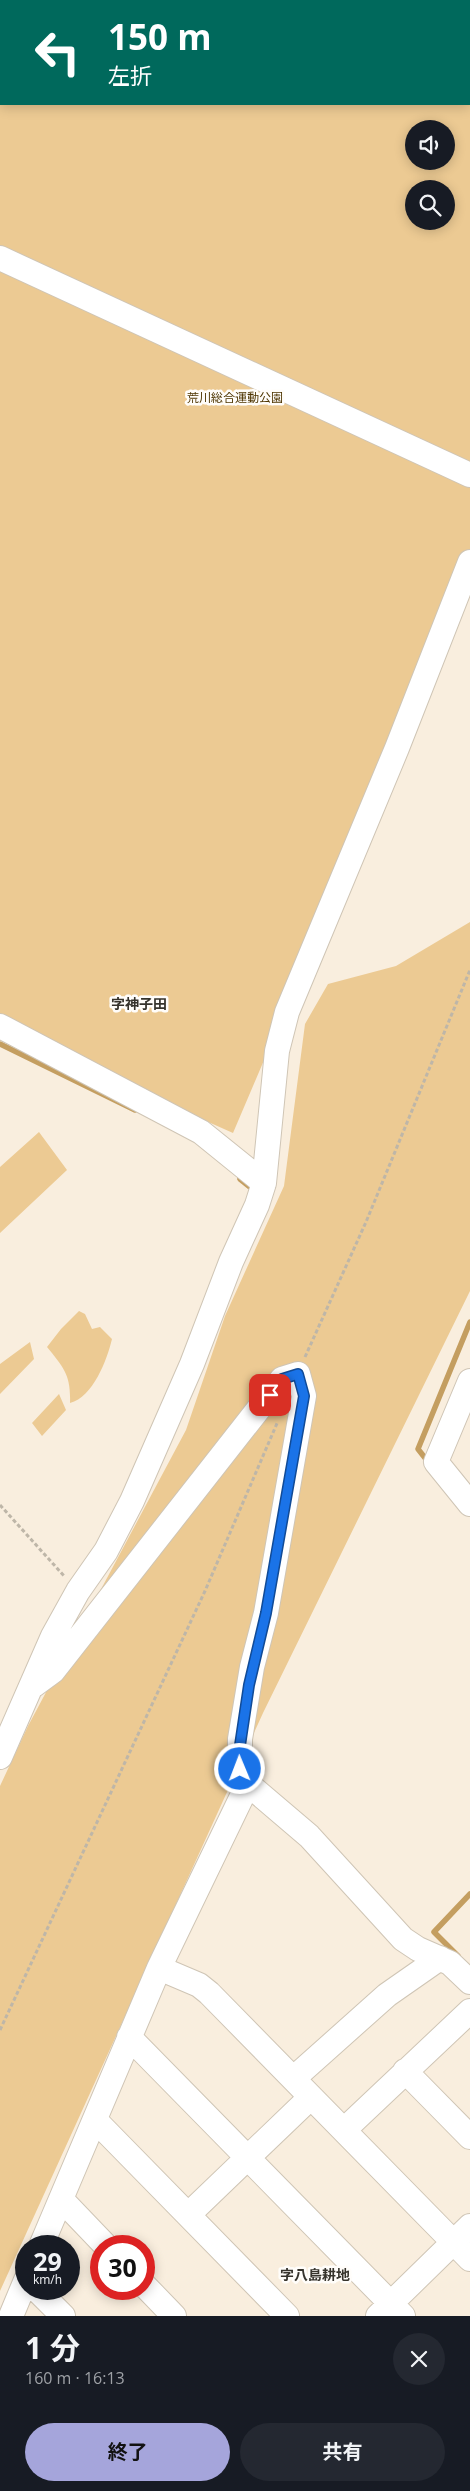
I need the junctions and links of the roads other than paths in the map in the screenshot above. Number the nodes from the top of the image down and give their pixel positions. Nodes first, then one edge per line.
1 (0, 258) edge
2 (470, 475) edge
3 (470, 562) edge
4 (0, 1026) edge
5 (264, 1183) junction
6 (470, 1381) edge
7 (470, 1504) edge
8 (33, 1686) junction
9 (0, 1757) edge
10 (248, 1784) junction
11 (440, 1958) junction
12 (159, 1968) junction
13 (470, 1982) edge
14 (468, 2016) edge
15 (129, 2037) junction
16 (405, 2071) junction
17 (294, 2078) junction
18 (311, 2097) junction
19 (95, 2120) junction
20 (344, 2130) junction
21 (470, 2137) edge
22 (247, 2158) junction
23 (61, 2199) junction
24 (189, 2214) junction
25 (462, 2234) edge
26 (46, 2235) edge
27 (95, 2235) edge
28 (470, 2259) edge
29 (155, 2296) edge
30 (18, 2300) edge
31 (47, 2300) edge
32 (390, 2312) edge
33 (11, 2316) edge
34 (63, 2316) edge
35 (174, 2316) edge
36 (287, 2316) edge

1 - 2 street
3 - 5 street
4 - 5 street
5 - 8 street
6 - 7 street
8 - 9 street
8 - 10 street
10 - 11 street
10 - 12 street
11 - 13 street
11 - 17 street
12 - 15 street
12 - 17 street
14 - 16 street
15 - 19 street
15 - 22 street
16 - 20 street
16 - 21 street
17 - 18 street
18 - 20 street
18 - 22 street
19 - 23 street
19 - 24 street
20 - 25 street
22 - 24 street
22 - 32 street
23 - 26 street
23 - 27 street
24 - 36 street
25 - 28 street
25 - 32 street
29 - 35 street
30 - 33 street
31 - 34 street

